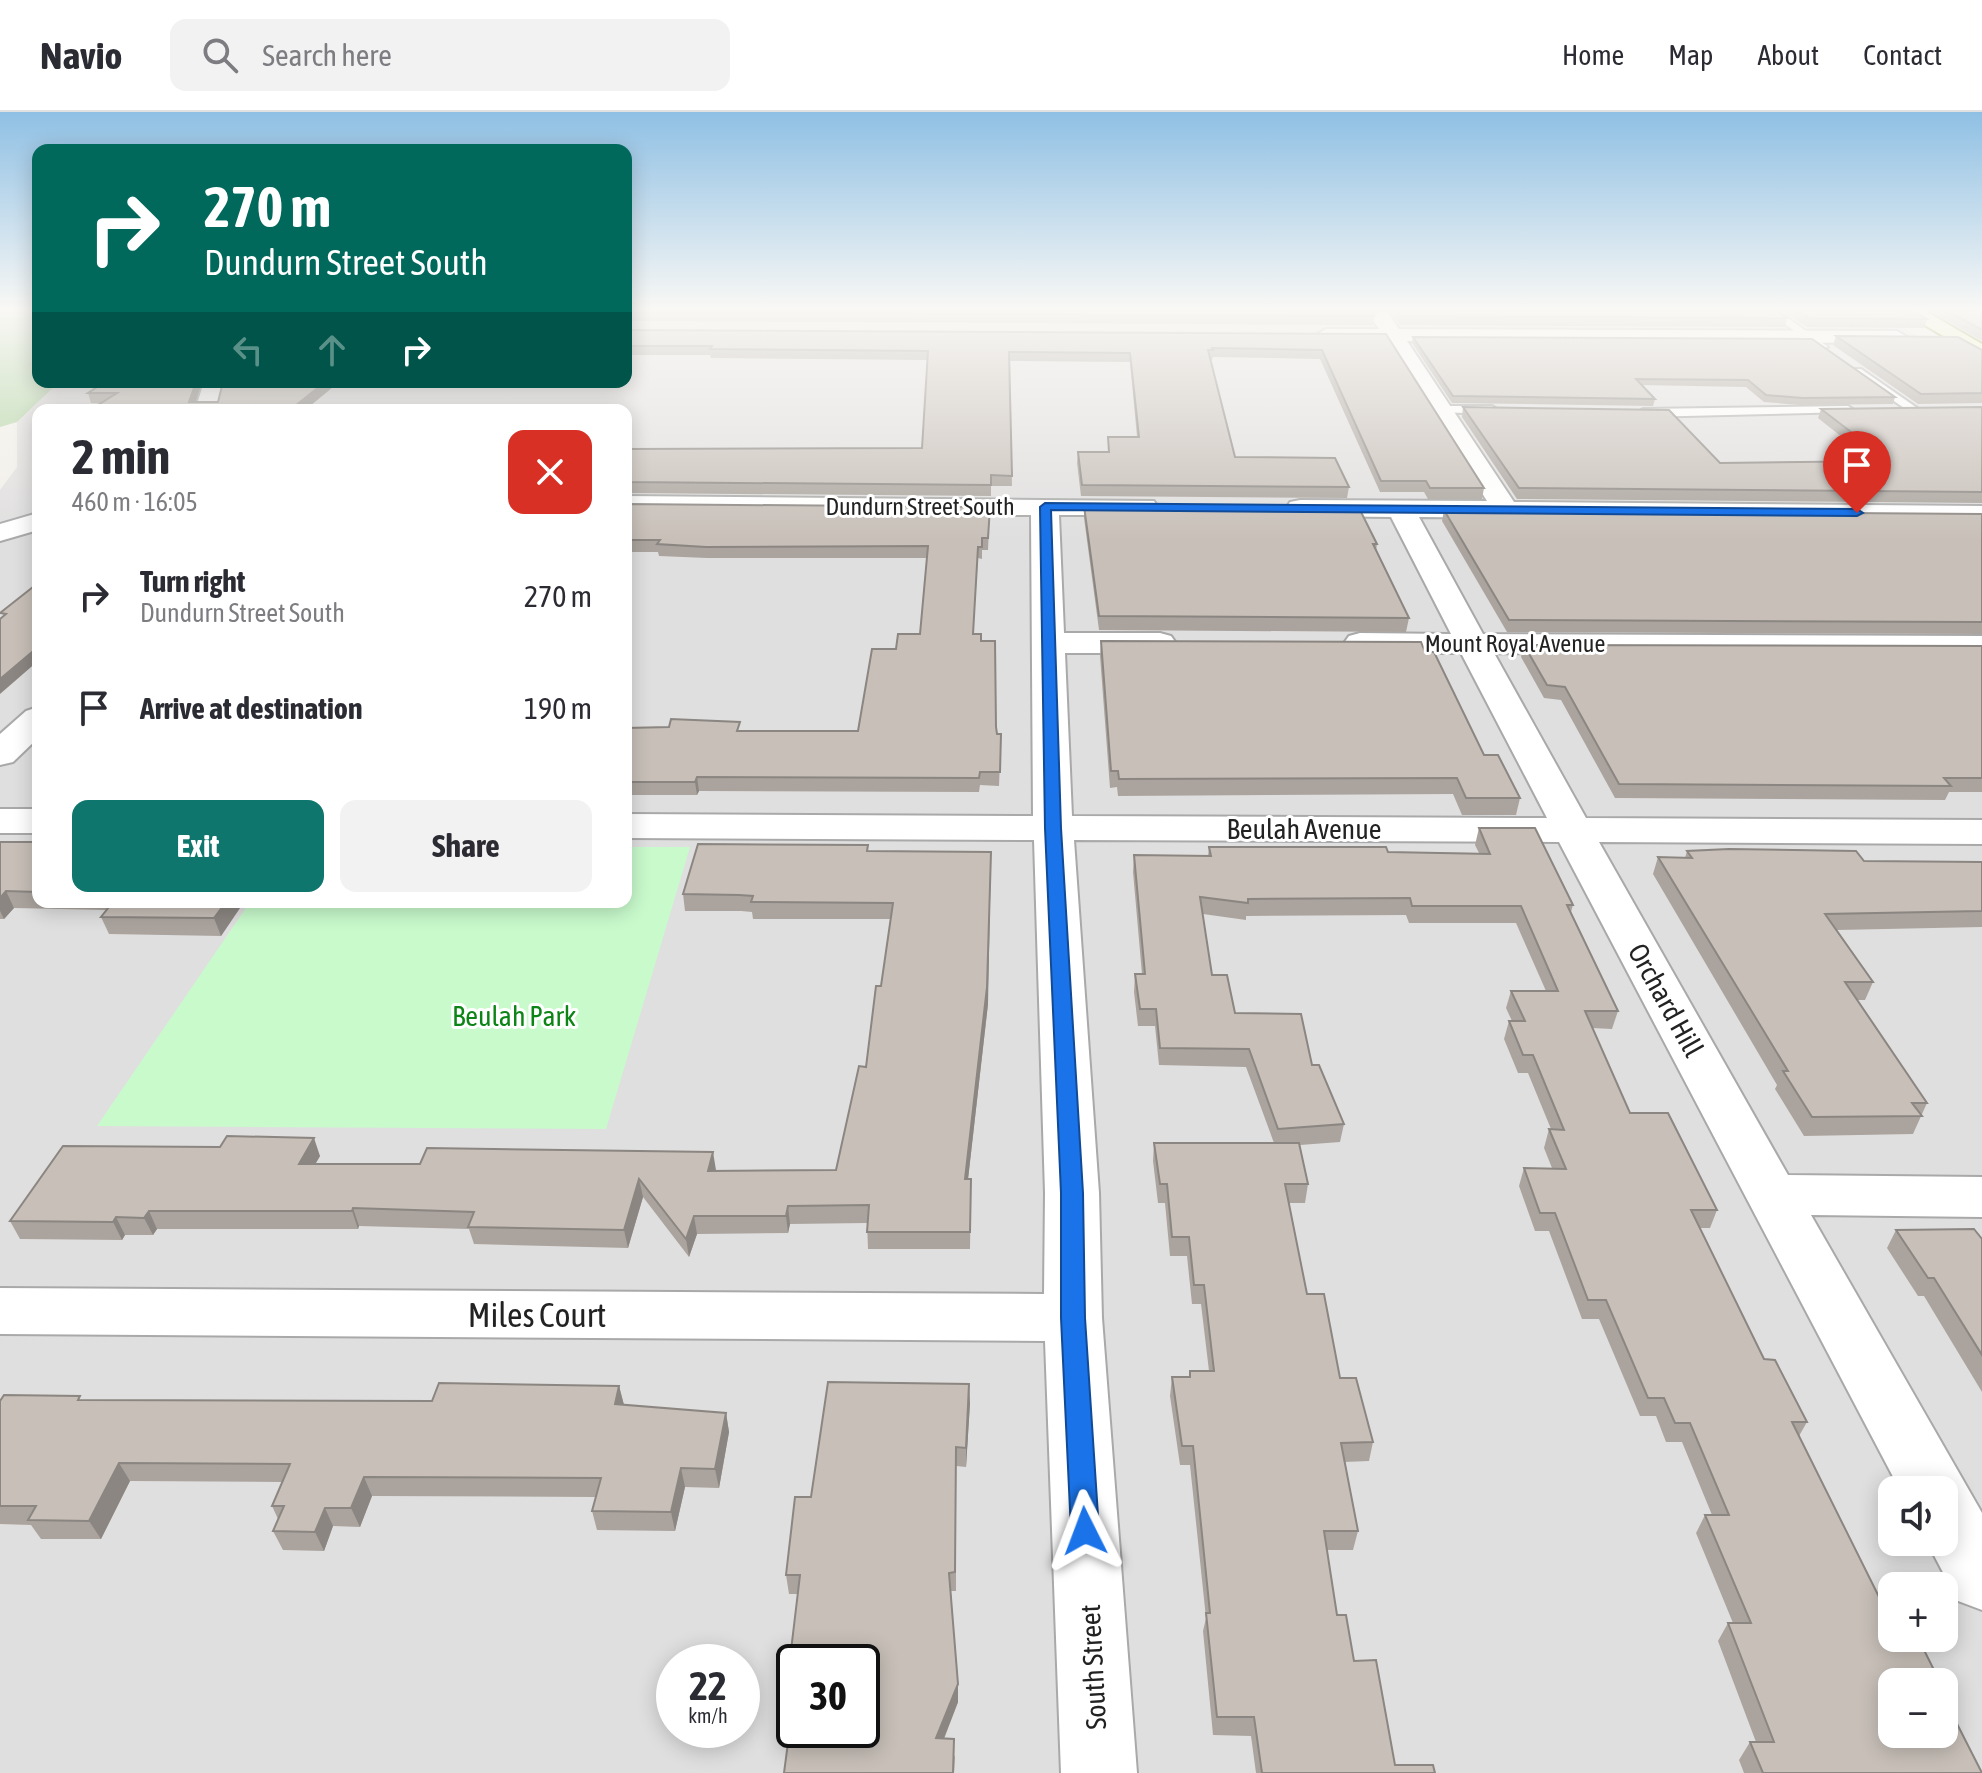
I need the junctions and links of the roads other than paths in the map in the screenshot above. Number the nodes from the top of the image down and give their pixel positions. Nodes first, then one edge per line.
1 (1425, 386) edge
2 (1882, 386) edge
3 (1441, 410) junction
4 (1500, 410) edge
5 (1855, 410) edge
6 (1884, 410) edge
7 (1630, 413) edge
8 (632, 504) edge
9 (1045, 507) junction
10 (1169, 507) edge
11 (1277, 508) edge
12 (1401, 509) junction
13 (1506, 510) junction
14 (1982, 514) edge
15 (32, 523) edge
16 (0, 533) edge
17 (1047, 643) junction
18 (1188, 643) edge
19 (1330, 643) edge
20 (1471, 643) junction
21 (1982, 646) edge
22 (32, 724) edge
23 (0, 754) edge
24 (0, 821) edge
25 (32, 821) edge
26 (632, 826) edge
27 (1053, 828) junction
28 (1570, 829) junction
29 (1982, 832) edge
30 (1775, 1195) junction
31 (1982, 1197) edge
32 (0, 1311) edge
33 (1073, 1318) junction
34 (1926, 1476) edge
35 (1958, 1534) edge
36 (1982, 1578) edge
37 (1099, 1773) edge

1 - 3 street
2 - 6 lane
3 - 4 lane
3 - 13 street
5 - 7 lane
8 - 9 street, Dundurn Street South
9 - 10 street, Dundurn Street South
9 - 17 street, South Street
11 - 12 street
12 - 13 street
12 - 20 street, Orchard Hill
13 - 14 street
15 - 16 street
17 - 18 street
17 - 27 street, South Street
19 - 20 street, Mount Royal Avenue
20 - 21 street, Mount Royal Avenue
20 - 28 street, Orchard Hill
22 - 23 street
24 - 25 street
26 - 27 street, Beulah Avenue
27 - 28 street, Beulah Avenue
27 - 33 street, South Street
28 - 29 street, Beulah Avenue
28 - 30 street, Orchard Hill
30 - 31 street
30 - 34 street, Orchard Hill
32 - 33 street, Miles Court
33 - 37 street, South Street
35 - 36 street

